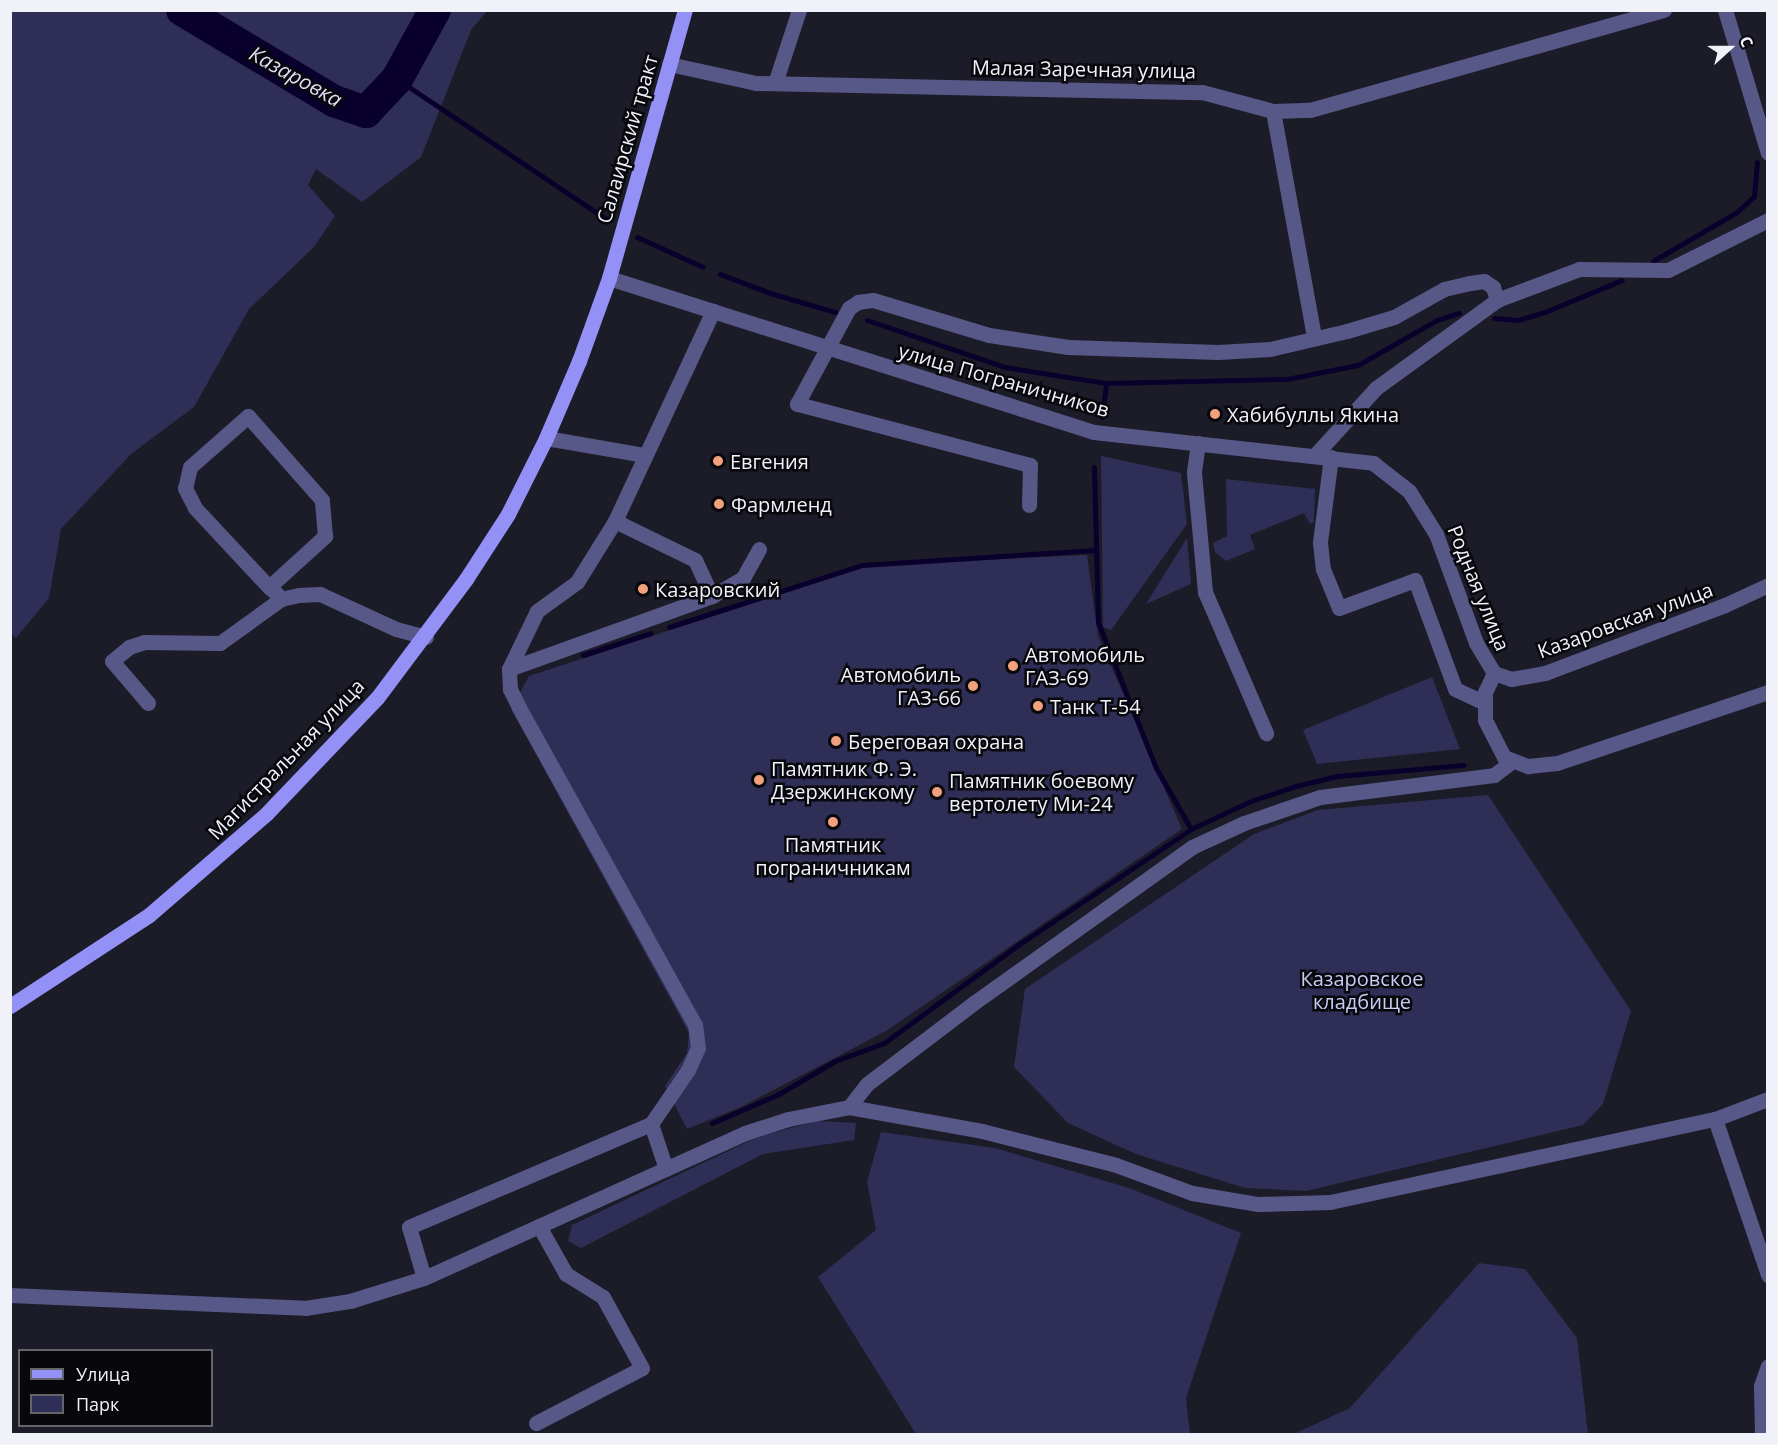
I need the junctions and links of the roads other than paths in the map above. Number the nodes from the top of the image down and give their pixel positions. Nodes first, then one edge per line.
1 (685, 10) edge
2 (799, 10) edge
3 (1664, 10) edge
4 (1725, 10) edge
5 (669, 64) junction
6 (775, 83) junction
7 (1273, 111) junction
8 (1767, 153) edge
9 (1767, 220) edge
10 (609, 278) junction
11 (1497, 300) junction
12 (713, 311) junction
13 (1314, 337) junction
14 (827, 350) junction
15 (546, 438) junction
16 (1198, 443) junction
17 (644, 455) junction
18 (1315, 455) junction
19 (1331, 457) junction
20 (1029, 505) dead end
21 (615, 521) junction
22 (759, 549) dead end
23 (1767, 585) edge
24 (269, 587) junction
25 (712, 596) junction
26 (281, 599) junction
27 (426, 637) junction
28 (509, 669) junction
29 (1494, 673) junction
30 (1767, 692) edge
31 (1483, 702) junction
32 (148, 703) dead end
33 (1266, 733) dead end
34 (1511, 762) junction
35 (10, 1006) edge
36 (1767, 1099) edge
37 (849, 1107) junction
38 (1715, 1119) junction
39 (651, 1124) junction
40 (666, 1169) junction
41 (539, 1226) junction
42 (1767, 1275) edge
43 (424, 1278) junction
44 (10, 1295) edge
45 (1767, 1366) edge
46 (536, 1423) dead end
47 (1762, 1434) edge

1 - 5 main road, Салаирский тракт
2 - 6 street
3 - 7 street, Малая Заречная улица
4 - 8 street
5 - 6 street, Малая Заречная улица
5 - 10 main road, Салаирский тракт
6 - 7 street, Малая Заречная улица
7 - 13 street
9 - 11 street
10 - 12 street, улица Пограничников
10 - 15 main road, Магистральная улица
11 - 13 street, улица Пограничников
11 - 18 street
12 - 14 street, улица Пограничников
12 - 17 street
13 - 14 street, улица Пограничников
14 - 16 street, улица Пограничников
14 - 20 street, улица Пограничников
15 - 17 street
15 - 27 main road, Магистральная улица
16 - 18 street, улица Пограничников
16 - 33 street
17 - 21 street
18 - 19 street, Родная улица
19 - 29 street, Родная улица
19 - 31 street
21 - 25 street
21 - 28 street
22 - 25 street
23 - 29 street, Казаровская улица
24 - 24 street
24 - 26 street
25 - 28 street
26 - 27 street
26 - 32 street
27 - 35 main road, Магистральная улица
28 - 39 street
29 - 31 street, Родная улица
30 - 34 street
31 - 34 street
34 - 37 street
36 - 38 street
37 - 38 street
37 - 40 street
38 - 42 street
39 - 40 street
39 - 43 street
40 - 41 street
41 - 43 street
41 - 46 street
43 - 44 street
45 - 47 street

